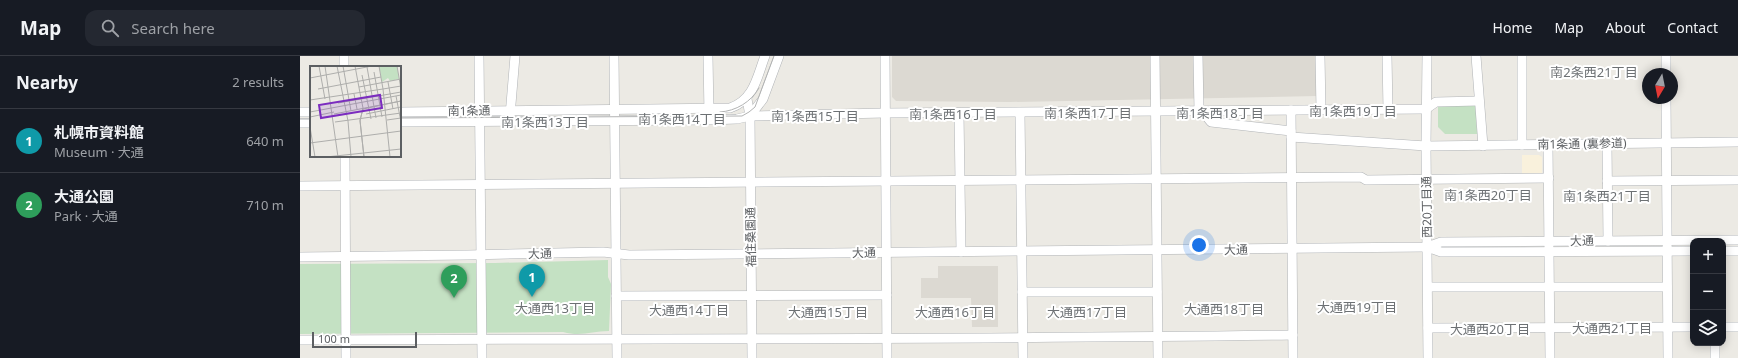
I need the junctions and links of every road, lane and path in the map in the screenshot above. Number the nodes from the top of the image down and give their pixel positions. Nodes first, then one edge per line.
1 (479, 56) edge
2 (515, 56) edge
3 (614, 56) edge
4 (708, 56) edge
5 (766, 56) edge
6 (780, 56) edge
7 (885, 56) edge
8 (1155, 56) edge
9 (1198, 56) edge
10 (1320, 56) edge
11 (1387, 56) edge
12 (1427, 56) edge
13 (1476, 56) edge
14 (1522, 56) edge
15 (1666, 56) edge
16 (1666, 68) edge
17 (747, 99) junction
18 (1479, 101) junction
19 (1666, 104) edge
20 (736, 106) junction
21 (614, 109) junction
22 (709, 109) junction
23 (1426, 109) junction
24 (511, 110) junction
25 (1291, 110) junction
26 (1321, 110) junction
27 (1388, 110) junction
28 (479, 111) junction
29 (1200, 111) junction
30 (401, 112) edge
31 (1156, 112) junction
32 (886, 113) junction
33 (959, 113) junction
34 (1020, 113) junction
35 (750, 116) junction
36 (615, 120) junction
37 (709, 120) junction
38 (480, 121) junction
39 (510, 121) junction
40 (401, 122) edge
41 (1291, 134) junction
42 (1738, 142) edge
43 (1666, 143) junction
44 (1607, 144) junction
45 (1522, 145) junction
46 (1548, 145) junction
47 (1426, 146) junction
48 (1483, 146) junction
49 (345, 157) edge
50 (1292, 178) junction
51 (1549, 178) junction
52 (1156, 179) junction
53 (1427, 179) junction
54 (1021, 180) junction
55 (1666, 180) junction
56 (1738, 180) edge
57 (886, 181) junction
58 (960, 181) junction
59 (1607, 181) junction
60 (751, 182) junction
61 (615, 183) junction
62 (480, 184) junction
63 (300, 186) edge
64 (345, 186) junction
65 (1738, 240) edge
66 (1608, 241) junction
67 (1667, 241) junction
68 (1549, 242) junction
69 (1427, 247) junction
70 (1292, 249) junction
71 (1157, 250) junction
72 (1022, 251) junction
73 (1667, 251) junction
74 (1690, 251) edge
75 (1726, 251) edge
76 (1738, 251) edge
77 (961, 252) junction
78 (1550, 252) junction
79 (886, 253) junction
80 (616, 254) junction
81 (751, 254) junction
82 (481, 255) junction
83 (346, 256) junction
84 (300, 257) edge
85 (1428, 288) junction
86 (1550, 288) junction
87 (1667, 288) junction
88 (1022, 292) junction
89 (1157, 292) junction
90 (752, 295) junction
91 (887, 295) junction
92 (616, 296) junction
93 (1690, 327) edge
94 (1726, 327) edge
95 (1738, 327) edge
96 (1428, 328) junction
97 (1550, 328) junction
98 (1668, 328) junction
99 (1293, 335) junction
100 (1158, 336) junction
101 (1022, 337) junction
102 (887, 338) junction
103 (481, 339) junction
104 (300, 340) edge
105 (346, 340) junction
106 (617, 340) junction
107 (752, 340) junction
108 (1715, 346) edge
109 (346, 358) edge
110 (482, 358) edge
111 (617, 358) edge
112 (752, 358) edge
113 (887, 358) edge
114 (1023, 358) edge
115 (1158, 358) edge
116 (1293, 358) edge
117 (1428, 358) edge
118 (1550, 358) edge
119 (1668, 358) edge
120 (1715, 358) edge

1 - 28 street
2 - 24 street
3 - 21 street
4 - 22 street
5 - 17 street
6 - 35 street
7 - 32 street
8 - 31 street
9 - 29 street
10 - 26 street
11 - 27 street
12 - 23 street, 西20丁目通
13 - 18 street
14 - 45 street
15 - 16 street
17 - 20 street
17 - 35 street, 福住桑園通
18 - 23 street
18 - 48 street
19 - 43 street
20 - 22 street, 南1条通
20 - 35 street
21 - 22 street, 南1条通
21 - 24 street, 南1条通
21 - 36 street
22 - 37 street
23 - 27 street, 南1条通
23 - 47 street, 西20丁目通
24 - 28 street, 南1条通
24 - 39 street
25 - 26 street, 南1条通
25 - 29 street, 南1条通
25 - 41 street
26 - 27 street, 南1条通
28 - 30 street, 南1条通
28 - 38 street
29 - 31 street, 南1条通
29 - 41 street, 南1条通 (裏参道)
31 - 34 street, 南1条通
31 - 52 street
32 - 33 street, 南1条通
32 - 35 street, 南1条通
32 - 57 street
33 - 34 street, 南1条通
33 - 58 street
34 - 54 street
35 - 37 street, 南1条通
35 - 60 street, 福住桑園通
36 - 37 street, 南1条通
36 - 39 street, 南1条通
36 - 61 street
38 - 39 street, 南1条通
38 - 40 street, 南1条通
38 - 62 street
41 - 47 street, 南1条通 (裏参道)
41 - 50 street
42 - 43 street, 南1条通 (裏参道)
43 - 44 street, 南1条通 (裏参道)
43 - 55 street
44 - 46 street, 南1条通 (裏参道)
44 - 59 street
45 - 46 street, 南1条通 (裏参道)
45 - 48 street, 南1条通 (裏参道)
46 - 51 street
47 - 48 street, 南1条通 (裏参道)
47 - 53 street, 西20丁目通
49 - 64 street
50 - 52 street
50 - 53 street
50 - 70 street
51 - 53 street
51 - 68 street
52 - 54 street
52 - 71 street
53 - 69 street, 西20丁目通
54 - 58 street
54 - 72 street
55 - 56 street
55 - 59 street
55 - 67 street
57 - 58 street
57 - 60 street
57 - 79 street
58 - 77 street
59 - 66 street
60 - 61 street
60 - 81 street, 福住桑園通
61 - 62 street
61 - 80 street
62 - 64 street
62 - 82 street
63 - 64 street
64 - 83 street
65 - 67 street, 大通
66 - 67 street, 大通
66 - 68 street, 大通
67 - 73 street
68 - 69 street, 大通
68 - 78 street
69 - 70 street, 大通
69 - 78 street, 大通
69 - 85 street, 西20丁目通
70 - 71 street, 大通
70 - 99 street
71 - 72 street, 大通
71 - 89 street
72 - 77 street, 大通
72 - 88 street
73 - 74 street, 大通
73 - 78 street, 大通
73 - 87 street
75 - 76 street
77 - 79 street, 大通
78 - 86 street
79 - 81 street, 大通
79 - 91 street
80 - 81 street, 大通
80 - 82 street, 大通
80 - 92 street
81 - 90 street, 福住桑園通
82 - 83 street, 大通
82 - 103 street
83 - 84 street, 大通
83 - 105 street
85 - 86 street
85 - 96 street, 西20丁目通
86 - 87 street
86 - 97 street
87 - 98 street
88 - 89 street
88 - 101 street
89 - 100 street
90 - 91 street
90 - 92 street
90 - 107 street, 福住桑園通
91 - 102 street
92 - 106 street
93 - 98 street
94 - 95 street
96 - 97 street
96 - 117 street, 西20丁目通
97 - 98 street
97 - 118 street
98 - 119 street
99 - 100 street
99 - 116 street
100 - 101 street
100 - 115 street
101 - 102 street
101 - 114 street
102 - 107 street
102 - 113 street
103 - 105 street
103 - 106 street
103 - 110 street
104 - 105 street
105 - 109 street
106 - 107 street
106 - 111 street
107 - 112 street, 福住桑園通
108 - 120 street

